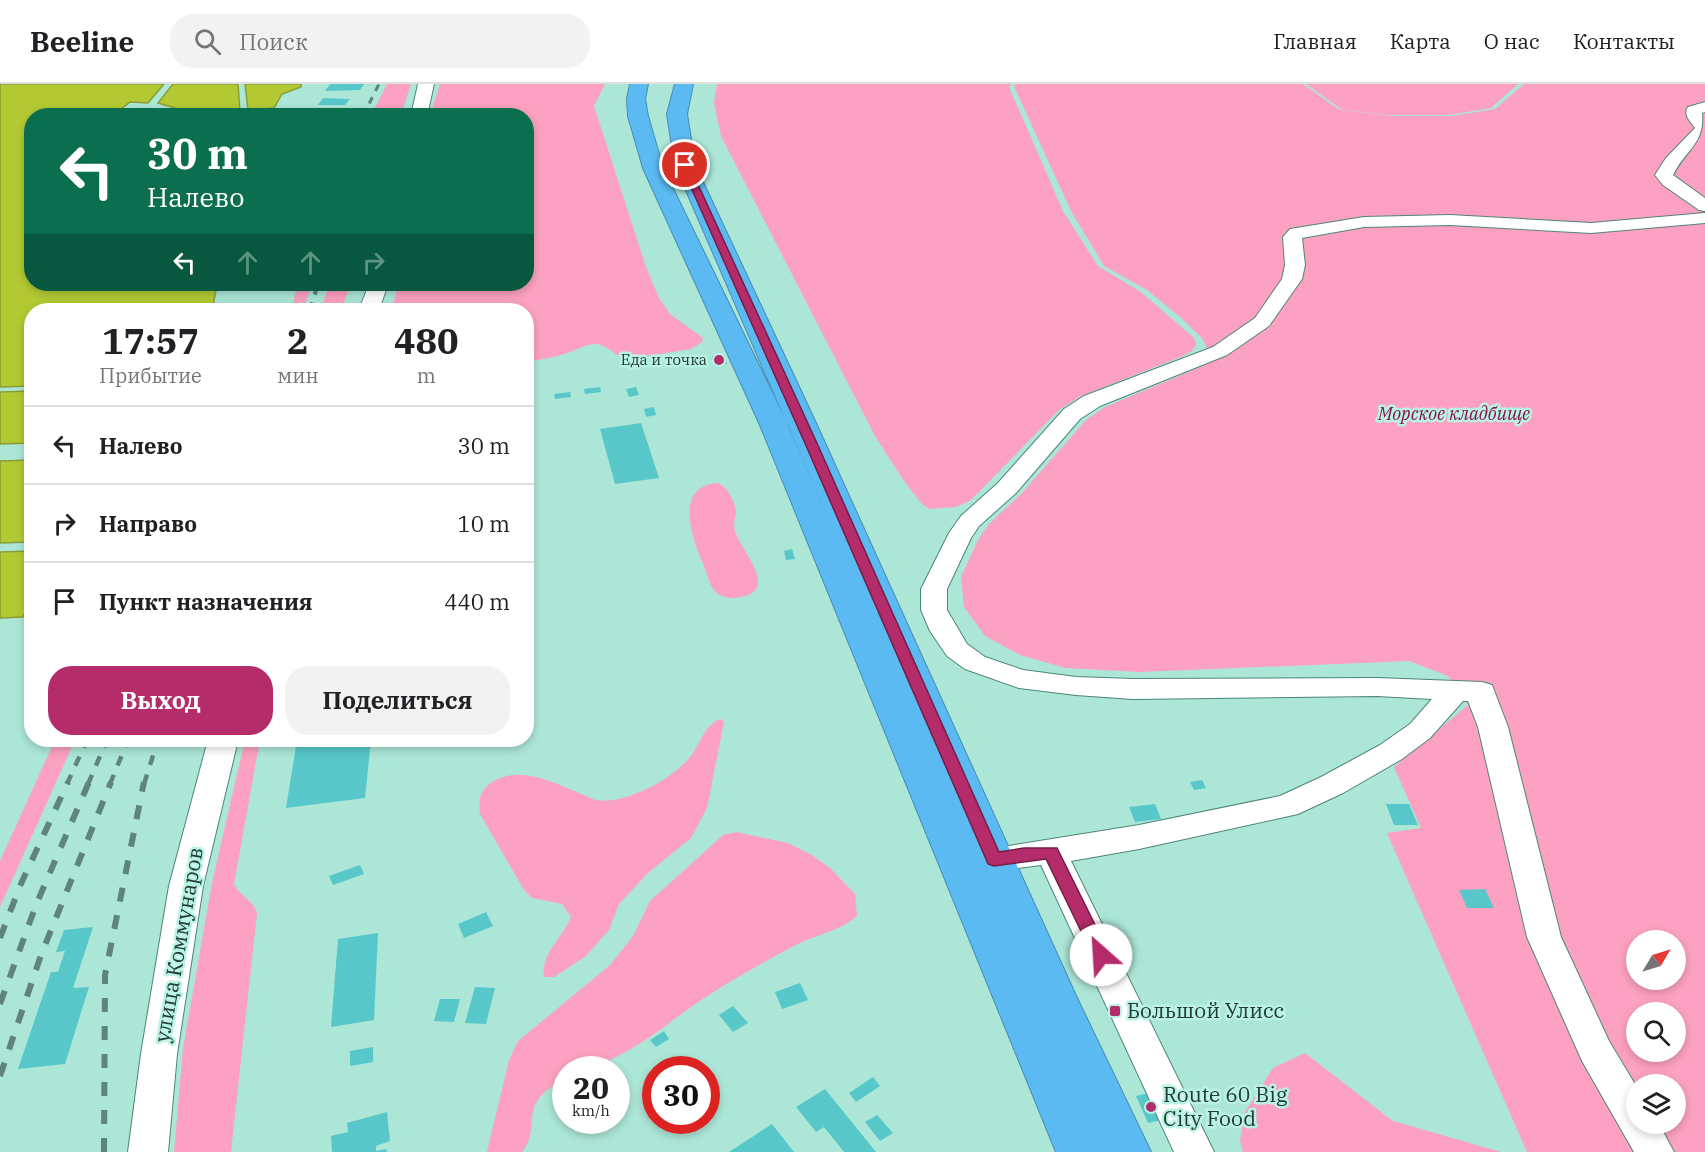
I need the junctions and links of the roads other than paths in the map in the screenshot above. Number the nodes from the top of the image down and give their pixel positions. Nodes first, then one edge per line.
1 (426, 84) edge
2 (639, 84) edge
3 (684, 84) edge
4 (1705, 107) edge
5 (421, 108) edge
6 (1705, 206) edge
7 (1705, 219) edge
8 (1455, 692) junction
9 (220, 747) edge
10 (1051, 852) junction
11 (994, 859) junction
12 (1626, 1103) edge
13 (1644, 1134) edge
14 (148, 1152) edge
15 (1080, 1152) edge
16 (1127, 1152) edge
17 (1194, 1152) edge
18 (1655, 1152) edge

1 - 5 street
2 - 15 highway
3 - 11 highway
4 - 6 street
7 - 8 street
8 - 10 street
8 - 12 street
9 - 14 street, улица Коммунаров
10 - 11 street
10 - 17 street
11 - 16 highway
13 - 18 street

